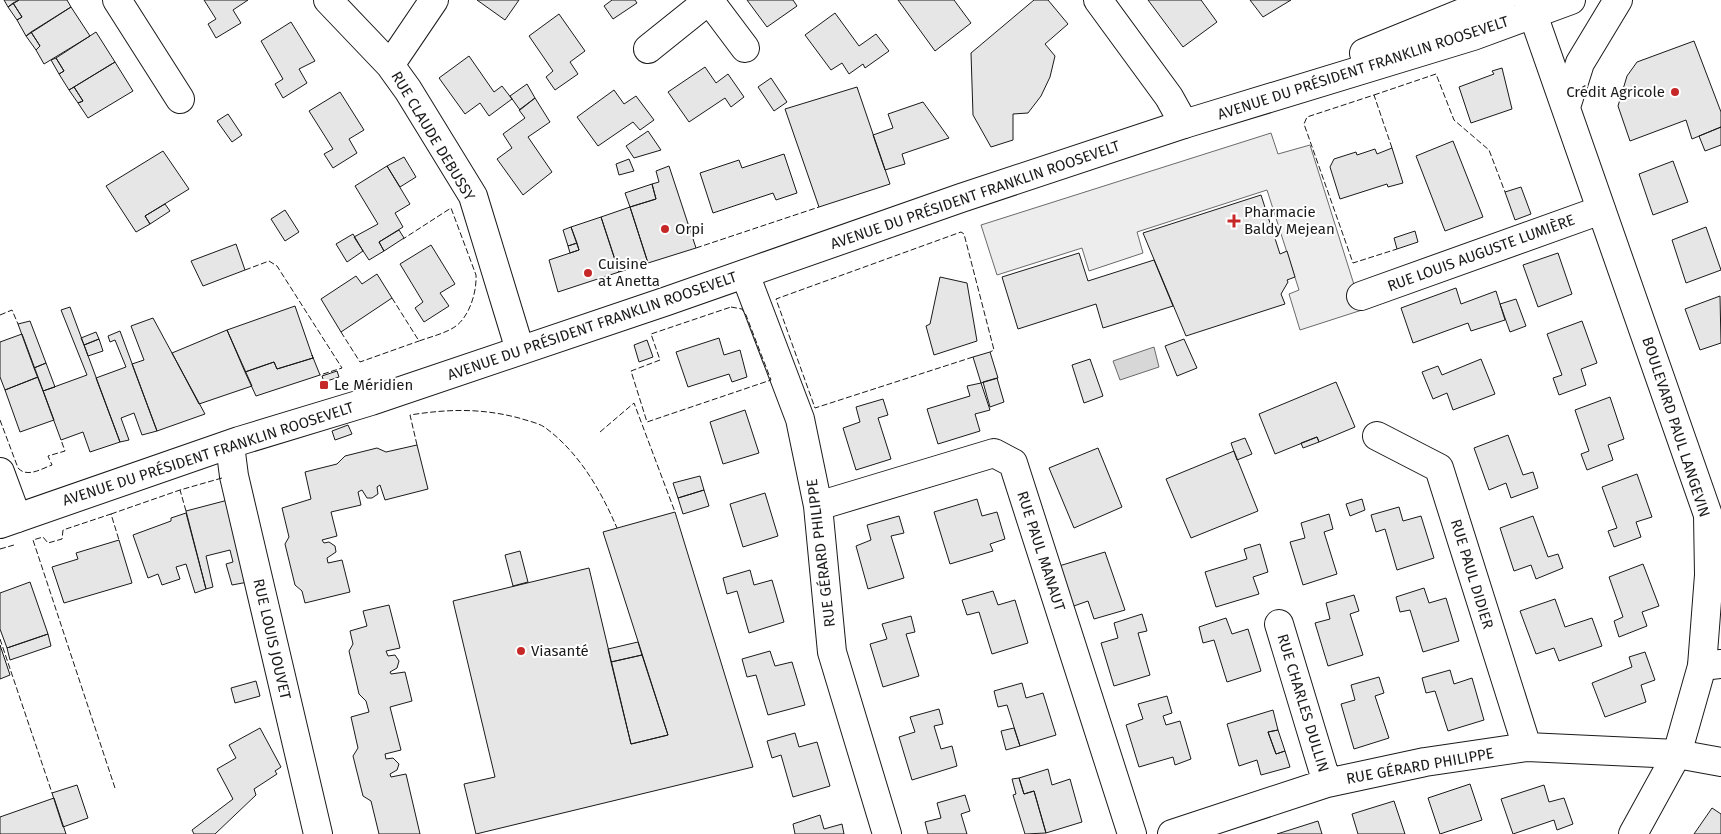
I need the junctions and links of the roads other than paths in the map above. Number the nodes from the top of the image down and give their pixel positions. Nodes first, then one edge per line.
1 (117, 0) edge
2 (328, 0) edge
3 (434, 0) edge
4 (709, 0) edge
5 (1098, 0) edge
6 (1502, 0) edge
7 (1571, 0) edge
8 (1618, 0) edge
9 (1530, 7) edge
10 (745, 48) dead end
11 (648, 49) dead end
12 (390, 65) junction
13 (180, 98) dead end
14 (1566, 108) junction
15 (1184, 124) junction
16 (1601, 210) junction
17 (745, 274) junction
18 (1361, 296) dead end
19 (520, 350) junction
20 (1377, 436) dead end
21 (230, 444) junction
22 (0, 472) edge
23 (818, 506) junction
24 (9, 521) edge
25 (1280, 624) dead end
26 (1712, 665) edge
27 (1527, 748) junction
28 (1677, 754) junction
29 (1721, 762) edge
30 (1327, 783) junction
31 (318, 834) edge
32 (888, 834) edge
33 (1132, 834) edge
34 (1172, 834) edge
35 (1633, 834) edge

1 - 13 street
2 - 12 street, RUE CLAUDE DEBUSSY
3 - 12 street
4 - 10 street
4 - 11 street
5 - 15 street
6 - 15 street, AVENUE DU PRÉSIDENT FRANKLIN ROOSEVELT
7 - 9 street, AVENUE DU PRÉSIDENT FRANKLIN ROOSEVELT
8 - 14 street
9 - 14 street, BOULEVARD PAUL LANGEVIN
9 - 15 street, AVENUE DU PRÉSIDENT FRANKLIN ROOSEVELT
12 - 19 street, RUE CLAUDE DEBUSSY
14 - 16 street, BOULEVARD PAUL LANGEVIN
15 - 17 street, AVENUE DU PRÉSIDENT FRANKLIN ROOSEVELT
16 - 18 street, RUE LOUIS AUGUSTE LUMIÈRE
16 - 26 street, BOULEVARD PAUL LANGEVIN
17 - 19 street, AVENUE DU PRÉSIDENT FRANKLIN ROOSEVELT
17 - 23 street, RUE GÉRARD PHILIPPE
19 - 21 street, AVENUE DU PRÉSIDENT FRANKLIN ROOSEVELT
20 - 27 street, RUE PAUL DIDIER
21 - 24 street, AVENUE DU PRÉSIDENT FRANKLIN ROOSEVELT
21 - 31 street, RUE LOUIS JOUVET
22 - 24 street
23 - 32 street, RUE GÉRARD PHILIPPE
23 - 33 street, RUE PAUL MANAUT
25 - 30 street, RUE CHARLES DULLIN
26 - 28 street, BOULEVARD PAUL LANGEVIN
27 - 28 street, RUE GÉRARD PHILIPPE
27 - 30 street, RUE GÉRARD PHILIPPE
28 - 29 street, RUE GÉRARD PHILIPPE
28 - 35 street, BOULEVARD PAUL LANGEVIN
30 - 34 street, RUE GÉRARD PHILIPPE

